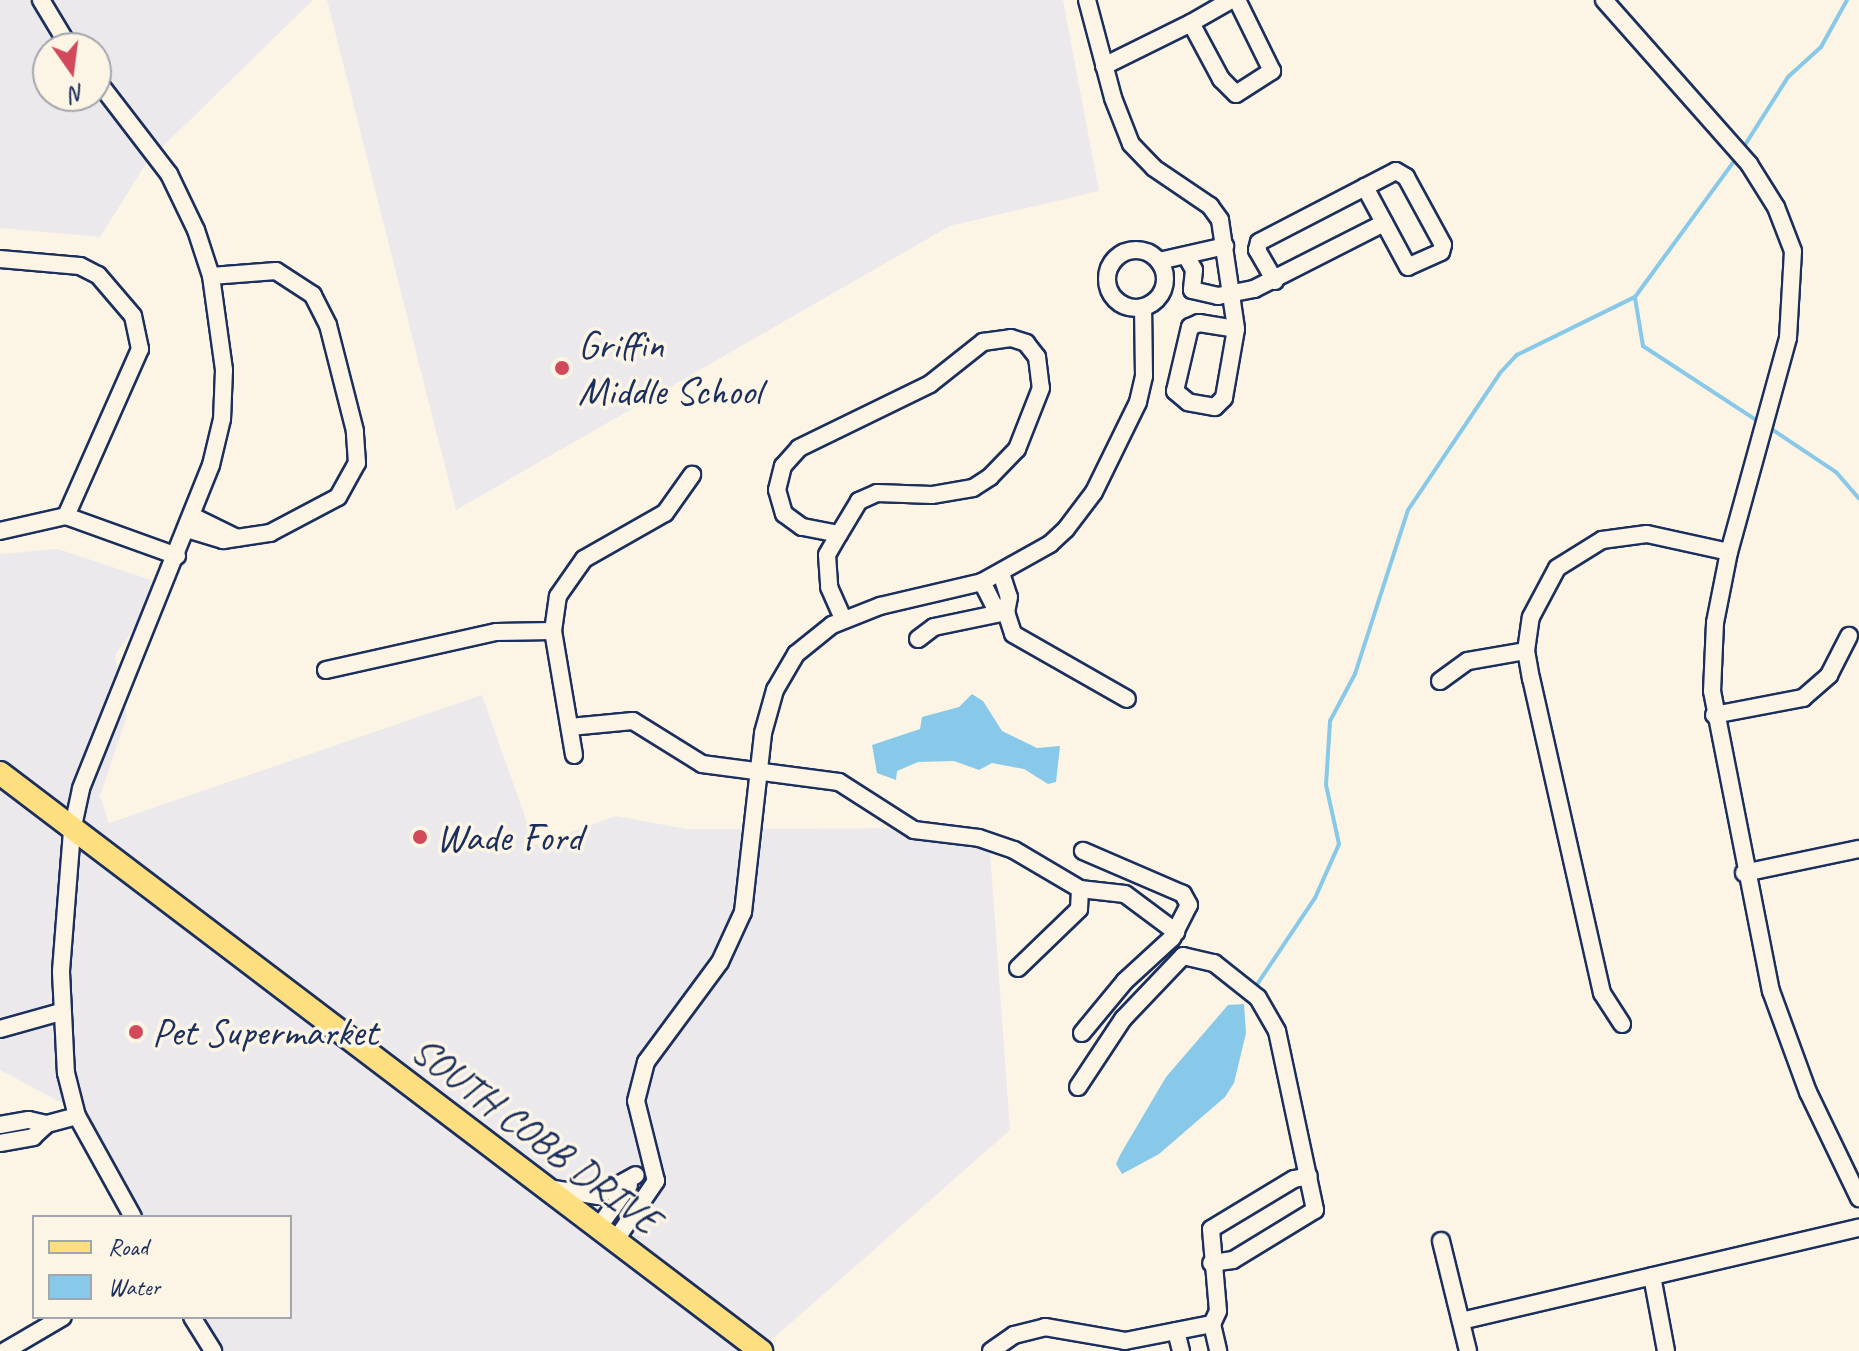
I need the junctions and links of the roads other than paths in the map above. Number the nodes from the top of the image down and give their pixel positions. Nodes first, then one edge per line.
1 (41, 0) edge
2 (1087, 0) edge
3 (1234, 0) edge
4 (1604, 0) edge
5 (1191, 23) junction
6 (60, 32) edge
7 (1104, 66) junction
8 (112, 100) edge
9 (1365, 187) junction
10 (1384, 223) junction
11 (1225, 246) junction
12 (1186, 256) junction
13 (0, 259) edge
14 (1159, 261) junction
15 (211, 276) junction
16 (1275, 281) junction
17 (1164, 288) junction
18 (1192, 290) junction
19 (1231, 294) junction
20 (1143, 307) junction
21 (1236, 329) junction
22 (692, 475) dead end
23 (66, 516) junction
24 (190, 522) junction
25 (0, 531) edge
26 (839, 534) junction
27 (1729, 552) junction
28 (177, 556) junction
29 (1001, 573) junction
30 (982, 582) junction
31 (1006, 612) junction
32 (844, 620) junction
33 (553, 631) junction
34 (1849, 636) dead end
35 (918, 639) dead end
36 (1526, 651) junction
37 (326, 670) dead end
38 (1440, 681) dead end
39 (1127, 699) dead end
40 (1714, 715) junction
41 (570, 727) junction
42 (574, 755) dead end
43 (759, 772) junction
44 (0, 773) edge
45 (72, 831) junction
46 (1859, 849) edge
47 (1083, 851) dead end
48 (1744, 873) junction
49 (1080, 889) junction
50 (1176, 932) junction
51 (1018, 968) dead end
52 (61, 1012) junction
53 (1622, 1024) dead end
54 (0, 1029) edge
55 (1082, 1033) dead end
56 (1078, 1087) dead end
57 (77, 1116) junction
58 (47, 1124) junction
59 (0, 1125) edge
60 (0, 1143) edge
61 (643, 1170) junction
62 (1309, 1176) junction
63 (554, 1189) junction
64 (1859, 1198) edge
65 (132, 1215) edge
66 (1859, 1228) edge
67 (607, 1234) junction
68 (1441, 1241) dead end
69 (1211, 1263) junction
70 (1652, 1276) junction
71 (60, 1319) edge
72 (193, 1319) edge
73 (1461, 1321) junction
74 (1212, 1324) junction
75 (1176, 1331) junction
76 (5, 1351) edge
77 (213, 1351) edge
78 (761, 1351) edge
79 (991, 1351) edge
80 (1181, 1351) edge
81 (1218, 1351) edge
82 (1468, 1351) edge
83 (1666, 1351) edge

1 - 6 street
2 - 7 street
3 - 5 street
3 - 5 street
4 - 27 street
5 - 7 street
7 - 11 street
8 - 15 street
9 - 10 street
9 - 10 street
9 - 16 street
10 - 16 street
11 - 12 street
11 - 19 street
12 - 14 street
12 - 18 street
13 - 23 street
14 - 17 street
14 - 20 street
15 - 24 street
15 - 24 street
16 - 19 street
17 - 18 street
17 - 20 street
18 - 19 street
19 - 21 street
20 - 29 street
21 - 21 street
22 - 33 street
23 - 25 street
23 - 28 street
24 - 28 street
26 - 26 street
26 - 32 street
27 - 36 street
27 - 40 street
28 - 45 street
29 - 30 street
29 - 31 street
30 - 31 street
30 - 32 street
31 - 35 street
31 - 39 street
32 - 43 street
33 - 37 street
33 - 41 street
34 - 40 street
36 - 38 street
36 - 53 street
40 - 48 street
41 - 42 street
41 - 43 street
43 - 49 street
43 - 61 street
44 - 45 main road, SOUTH COBB DRIVE
45 - 52 street
45 - 63 main road, SOUTH COBB DRIVE
46 - 48 street
47 - 50 street
48 - 64 street
49 - 50 street
49 - 51 street
50 - 55 street
52 - 54 street
52 - 57 street
56 - 62 street
57 - 58 street
57 - 65 street
58 - 59 street
58 - 60 street
61 - 63 street
61 - 67 street
62 - 69 street
62 - 69 street
63 - 67 main road, SOUTH COBB DRIVE
66 - 70 street
67 - 78 main road, SOUTH COBB DRIVE
68 - 73 street
69 - 74 street
70 - 73 street
70 - 83 street
71 - 76 street
72 - 77 street
73 - 82 street
74 - 75 street
74 - 81 street
75 - 79 street
75 - 80 street

